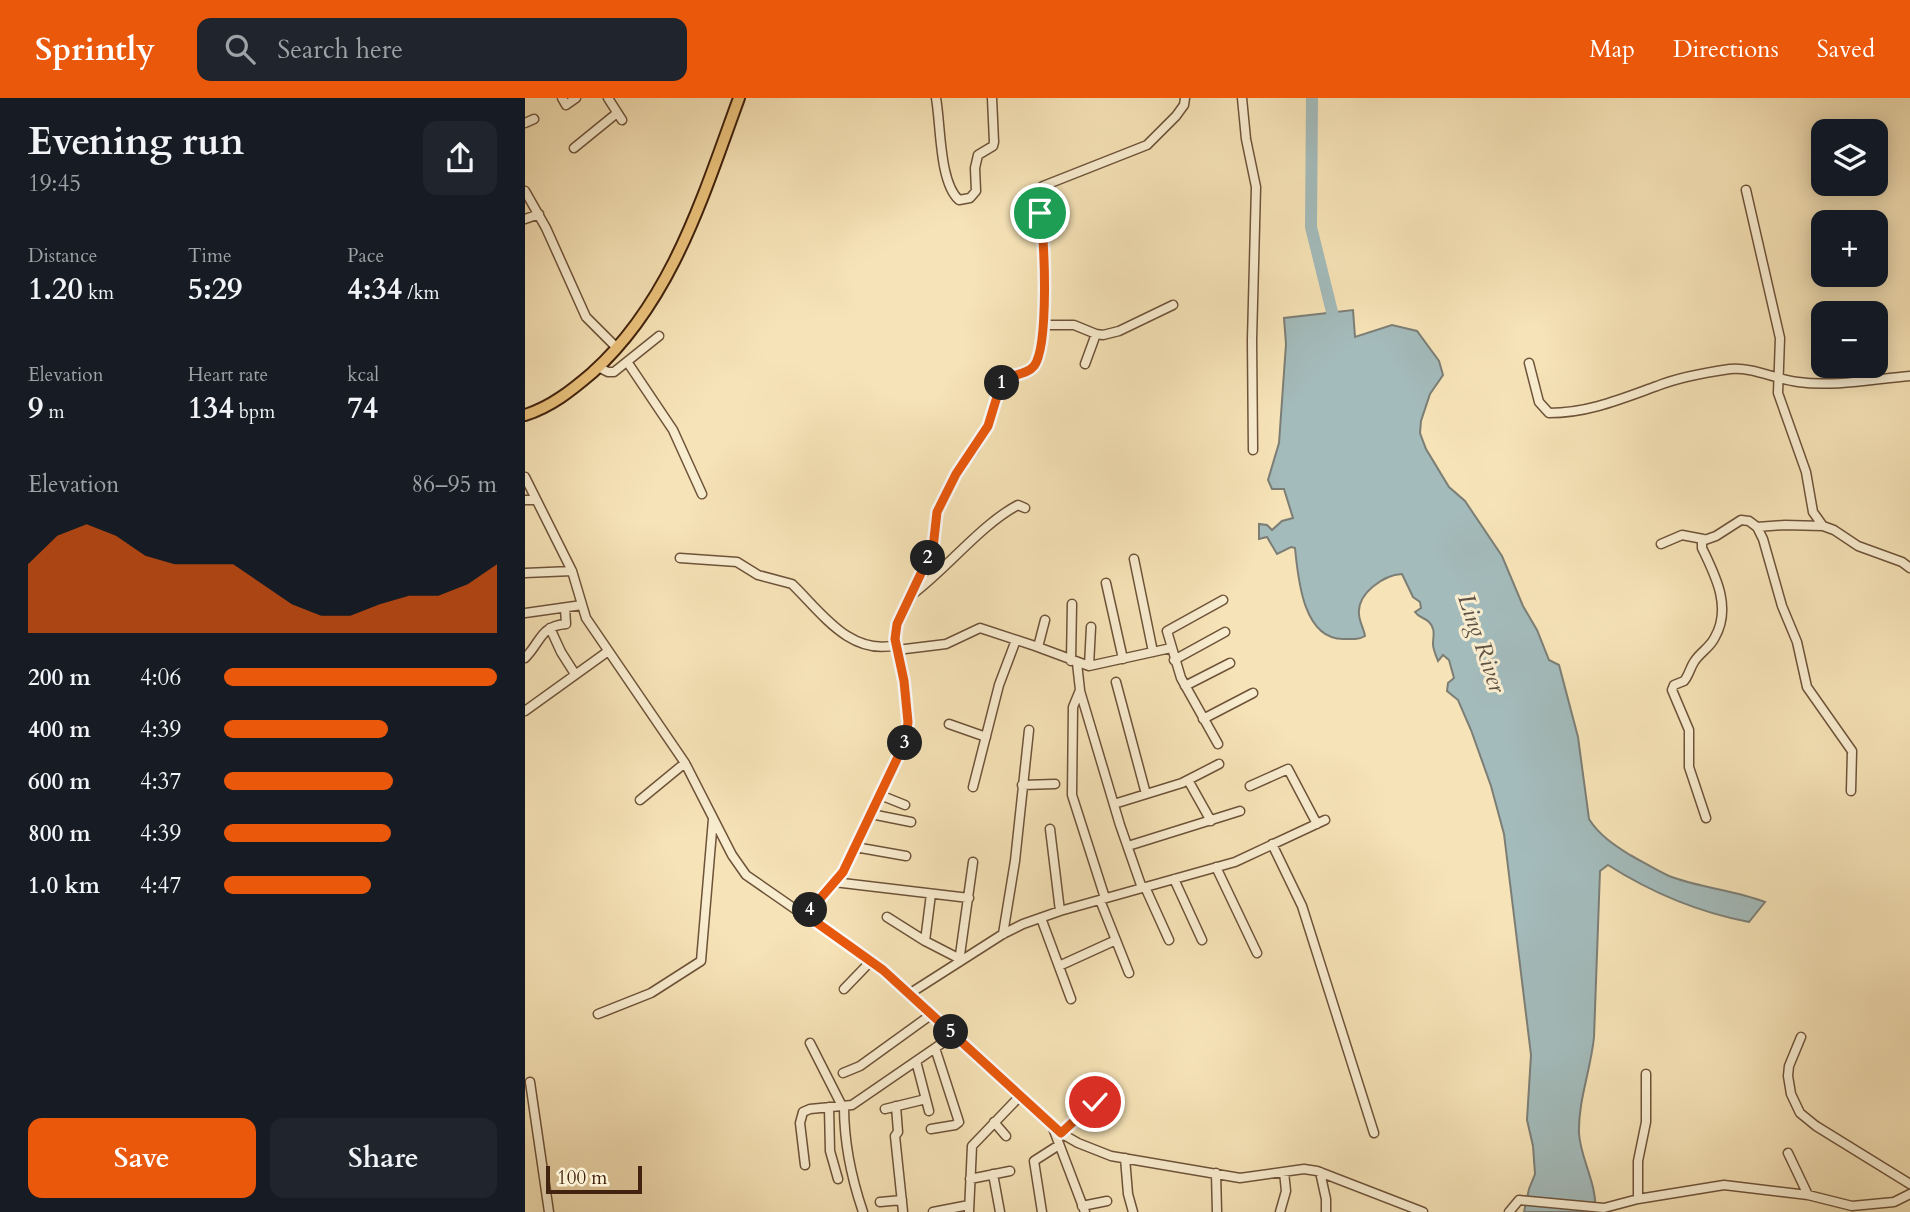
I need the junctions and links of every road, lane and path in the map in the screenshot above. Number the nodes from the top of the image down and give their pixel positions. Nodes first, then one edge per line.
1 (562, 98) edge
2 (576, 98) edge
3 (608, 98) edge
4 (739, 98) edge
5 (936, 98) edge
6 (992, 98) edge
7 (1185, 98) edge
8 (1242, 98) edge
9 (534, 119) dead end
10 (525, 123) edge
11 (574, 148) dead end
12 (1746, 190) dead end
13 (525, 191) edge
14 (539, 214) junction
15 (525, 219) edge
16 (1174, 305) dead end
17 (1043, 325) junction
18 (1096, 334) junction
19 (659, 336) dead end
20 (617, 348) junction
21 (628, 363) junction
22 (1529, 363) dead end
23 (1085, 365) dead end
24 (598, 367) junction
25 (1910, 376) edge
26 (1777, 377) junction
27 (525, 415) edge
28 (1253, 450) dead end
29 (525, 477) edge
30 (702, 494) dead end
31 (525, 500) edge
32 (536, 500) junction
33 (1025, 508) dead end
34 (1823, 526) junction
35 (1757, 527) junction
36 (1703, 539) junction
37 (1661, 544) dead end
38 (680, 558) dead end
39 (1133, 559) dead end
40 (1910, 568) edge
41 (572, 571) junction
42 (525, 573) edge
43 (1106, 583) dead end
44 (911, 595) junction
45 (1223, 600) dead end
46 (1072, 604) dead end
47 (582, 605) junction
48 (565, 608) junction
49 (525, 613) edge
50 (1045, 620) dead end
51 (1091, 627) dead end
52 (550, 628) junction
53 (1225, 632) dead end
54 (1016, 639) junction
55 (897, 647) junction
56 (1038, 647) junction
57 (1171, 649) junction
58 (607, 652) junction
59 (1153, 652) junction
60 (525, 658) edge
61 (1123, 659) junction
62 (1174, 660) junction
63 (1074, 662) junction
64 (1230, 663) dead end
65 (1089, 666) junction
66 (575, 674) junction
67 (1116, 682) dead end
68 (1185, 686) junction
69 (1080, 690) junction
70 (1253, 693) dead end
71 (525, 711) edge
72 (1203, 719) junction
73 (949, 724) dead end
74 (1029, 730) dead end
75 (986, 737) junction
76 (1218, 744) dead end
77 (685, 763) junction
78 (1219, 764) dead end
79 (1188, 780) junction
80 (1055, 784) dead end
81 (1022, 785) junction
82 (1250, 786) dead end
83 (972, 787) dead end
84 (1851, 792) dead end
85 (1146, 794) junction
86 (880, 795) junction
87 (639, 800) dead end
88 (1114, 804) junction
89 (905, 805) dead end
90 (1240, 811) dead end
91 (871, 814) junction
92 (713, 816) junction
93 (1706, 818) dead end
94 (1211, 821) junction
95 (911, 822) dead end
96 (1050, 829) dead end
97 (1272, 844) junction
98 (1128, 846) junction
99 (855, 847) junction
100 (906, 856) dead end
101 (973, 862) dead end
102 (1216, 867) junction
103 (1174, 879) junction
104 (834, 883) junction
105 (1144, 888) junction
106 (931, 894) junction
107 (969, 898) junction
108 (1102, 899) junction
109 (1060, 911) junction
110 (806, 915) junction
111 (887, 916) dead end
112 (1041, 918) junction
113 (1003, 934) junction
114 (1116, 940) junction
115 (1169, 940) dead end
116 (1202, 940) dead end
117 (925, 941) junction
118 (1257, 953) dead end
119 (871, 961) junction
120 (959, 961) junction
121 (1059, 966) junction
122 (1129, 973) dead end
123 (844, 989) dead end
124 (909, 994) junction
125 (1071, 999) dead end
126 (598, 1014) dead end
127 (932, 1014) junction
128 (954, 1035) junction
129 (1801, 1037) dead end
130 (810, 1043) dead end
131 (935, 1048) junction
132 (916, 1061) junction
133 (843, 1073) dead end
134 (1646, 1074) dead end
135 (530, 1082) dead end
136 (1021, 1095) junction
137 (1107, 1095) dead end
138 (926, 1099) junction
139 (843, 1106) junction
140 (896, 1106) junction
141 (829, 1107) junction
142 (885, 1109) dead end
143 (929, 1111) dead end
144 (995, 1122) junction
145 (1052, 1125) junction
146 (931, 1129) dead end
147 (1061, 1133) junction
148 (1374, 1133) dead end
149 (1006, 1136) dead end
150 (1059, 1145) junction
151 (1788, 1153) dead end
152 (1125, 1158) junction
153 (805, 1165) dead end
154 (1010, 1171) dead end
155 (1284, 1172) junction
156 (1320, 1172) junction
157 (1216, 1173) junction
158 (993, 1174) junction
159 (838, 1179) dead end
160 (970, 1179) junction
161 (1910, 1184) edge
162 (1910, 1194) edge
163 (1808, 1195) junction
164 (1638, 1199) junction
165 (902, 1200) junction
166 (1107, 1201) dead end
167 (880, 1202) dead end
168 (969, 1208) edge
169 (1084, 1209) edge
170 (1852, 1209) edge
171 (549, 1212) edge
172 (863, 1212) edge
173 (903, 1212) edge
174 (933, 1212) edge
175 (1000, 1212) edge
176 (1042, 1212) edge
177 (1133, 1212) edge
178 (1217, 1212) edge
179 (1280, 1212) edge
180 (1326, 1212) edge
181 (1423, 1212) edge
182 (1509, 1212) edge

1 - 2 street
3 - 11 street
4 - 20 main road
5 - 6 street
7 - 17 street
8 - 28 street
9 - 10 street
12 - 26 street
13 - 14 street
14 - 15 street
14 - 20 street
16 - 18 street
17 - 18 street
17 - 44 street
18 - 23 street
19 - 21 street
20 - 24 main road
21 - 24 street
21 - 30 street
22 - 26 street
24 - 27 main road
25 - 26 street
26 - 34 street
29 - 32 street
31 - 32 street
32 - 41 street
33 - 44 street
34 - 35 street
34 - 40 street
35 - 36 street
35 - 84 street
36 - 37 street
36 - 93 street
38 - 55 street
39 - 59 street
41 - 42 street
41 - 47 street
43 - 61 street
44 - 55 street
45 - 57 street
46 - 63 street
47 - 48 street
47 - 58 street
48 - 49 street
48 - 52 street
50 - 56 street
51 - 65 street
52 - 60 street
52 - 66 street
53 - 62 street
54 - 55 street
54 - 56 street
54 - 75 street
55 - 86 street
56 - 63 street
57 - 59 street
57 - 62 street
58 - 66 street
58 - 77 street
59 - 61 street
61 - 65 street
62 - 68 street
63 - 65 street
63 - 69 street
64 - 68 street
66 - 71 street
67 - 85 street
68 - 72 street
69 - 88 street
69 - 108 street
70 - 72 street
72 - 76 street
73 - 75 street
74 - 81 street
75 - 83 street
77 - 87 street
77 - 92 street
78 - 79 street
79 - 85 street
79 - 94 street
80 - 81 street
81 - 113 street
82 - 97 street
85 - 88 street
86 - 89 street
86 - 91 street
88 - 98 street
90 - 94 street
91 - 95 street
91 - 99 street
92 - 110 street
92 - 126 street
94 - 98 street
96 - 109 street
97 - 102 street
97 - 148 street
98 - 105 street
99 - 100 street
99 - 104 street
101 - 107 street
102 - 103 street
102 - 118 street
103 - 105 street
103 - 116 street
104 - 106 street
104 - 110 street
105 - 108 street
105 - 115 street
106 - 107 street
106 - 117 street
107 - 120 street
108 - 109 street
108 - 114 street
109 - 112 street
110 - 119 street
111 - 117 street
112 - 113 street
112 - 121 street
113 - 120 street
114 - 121 street
114 - 122 street
117 - 120 street
119 - 123 street
119 - 124 street
120 - 124 street
121 - 125 street
124 - 127 street
127 - 128 street
127 - 133 street
128 - 131 street
128 - 136 street
129 - 161 street
130 - 139 street
131 - 132 street
131 - 146 street
132 - 138 street
132 - 139 street
134 - 164 street
135 - 171 street
136 - 144 street
136 - 145 street
137 - 147 street
138 - 140 street
138 - 143 street
139 - 141 street
139 - 172 street
140 - 142 street
140 - 165 street
141 - 153 street
141 - 159 street
144 - 149 street
144 - 160 street
145 - 147 street
145 - 150 street
147 - 152 street
150 - 169 street
150 - 176 street
151 - 163 street
152 - 157 street
152 - 177 street
154 - 158 street
155 - 156 street
155 - 157 street
155 - 179 street
156 - 180 street
156 - 181 street
157 - 178 street
158 - 160 street
158 - 175 street
160 - 168 street
162 - 170 street
163 - 164 street
163 - 170 street
164 - 182 street
165 - 167 street
165 - 173 street
166 - 169 street
168 - 174 street

